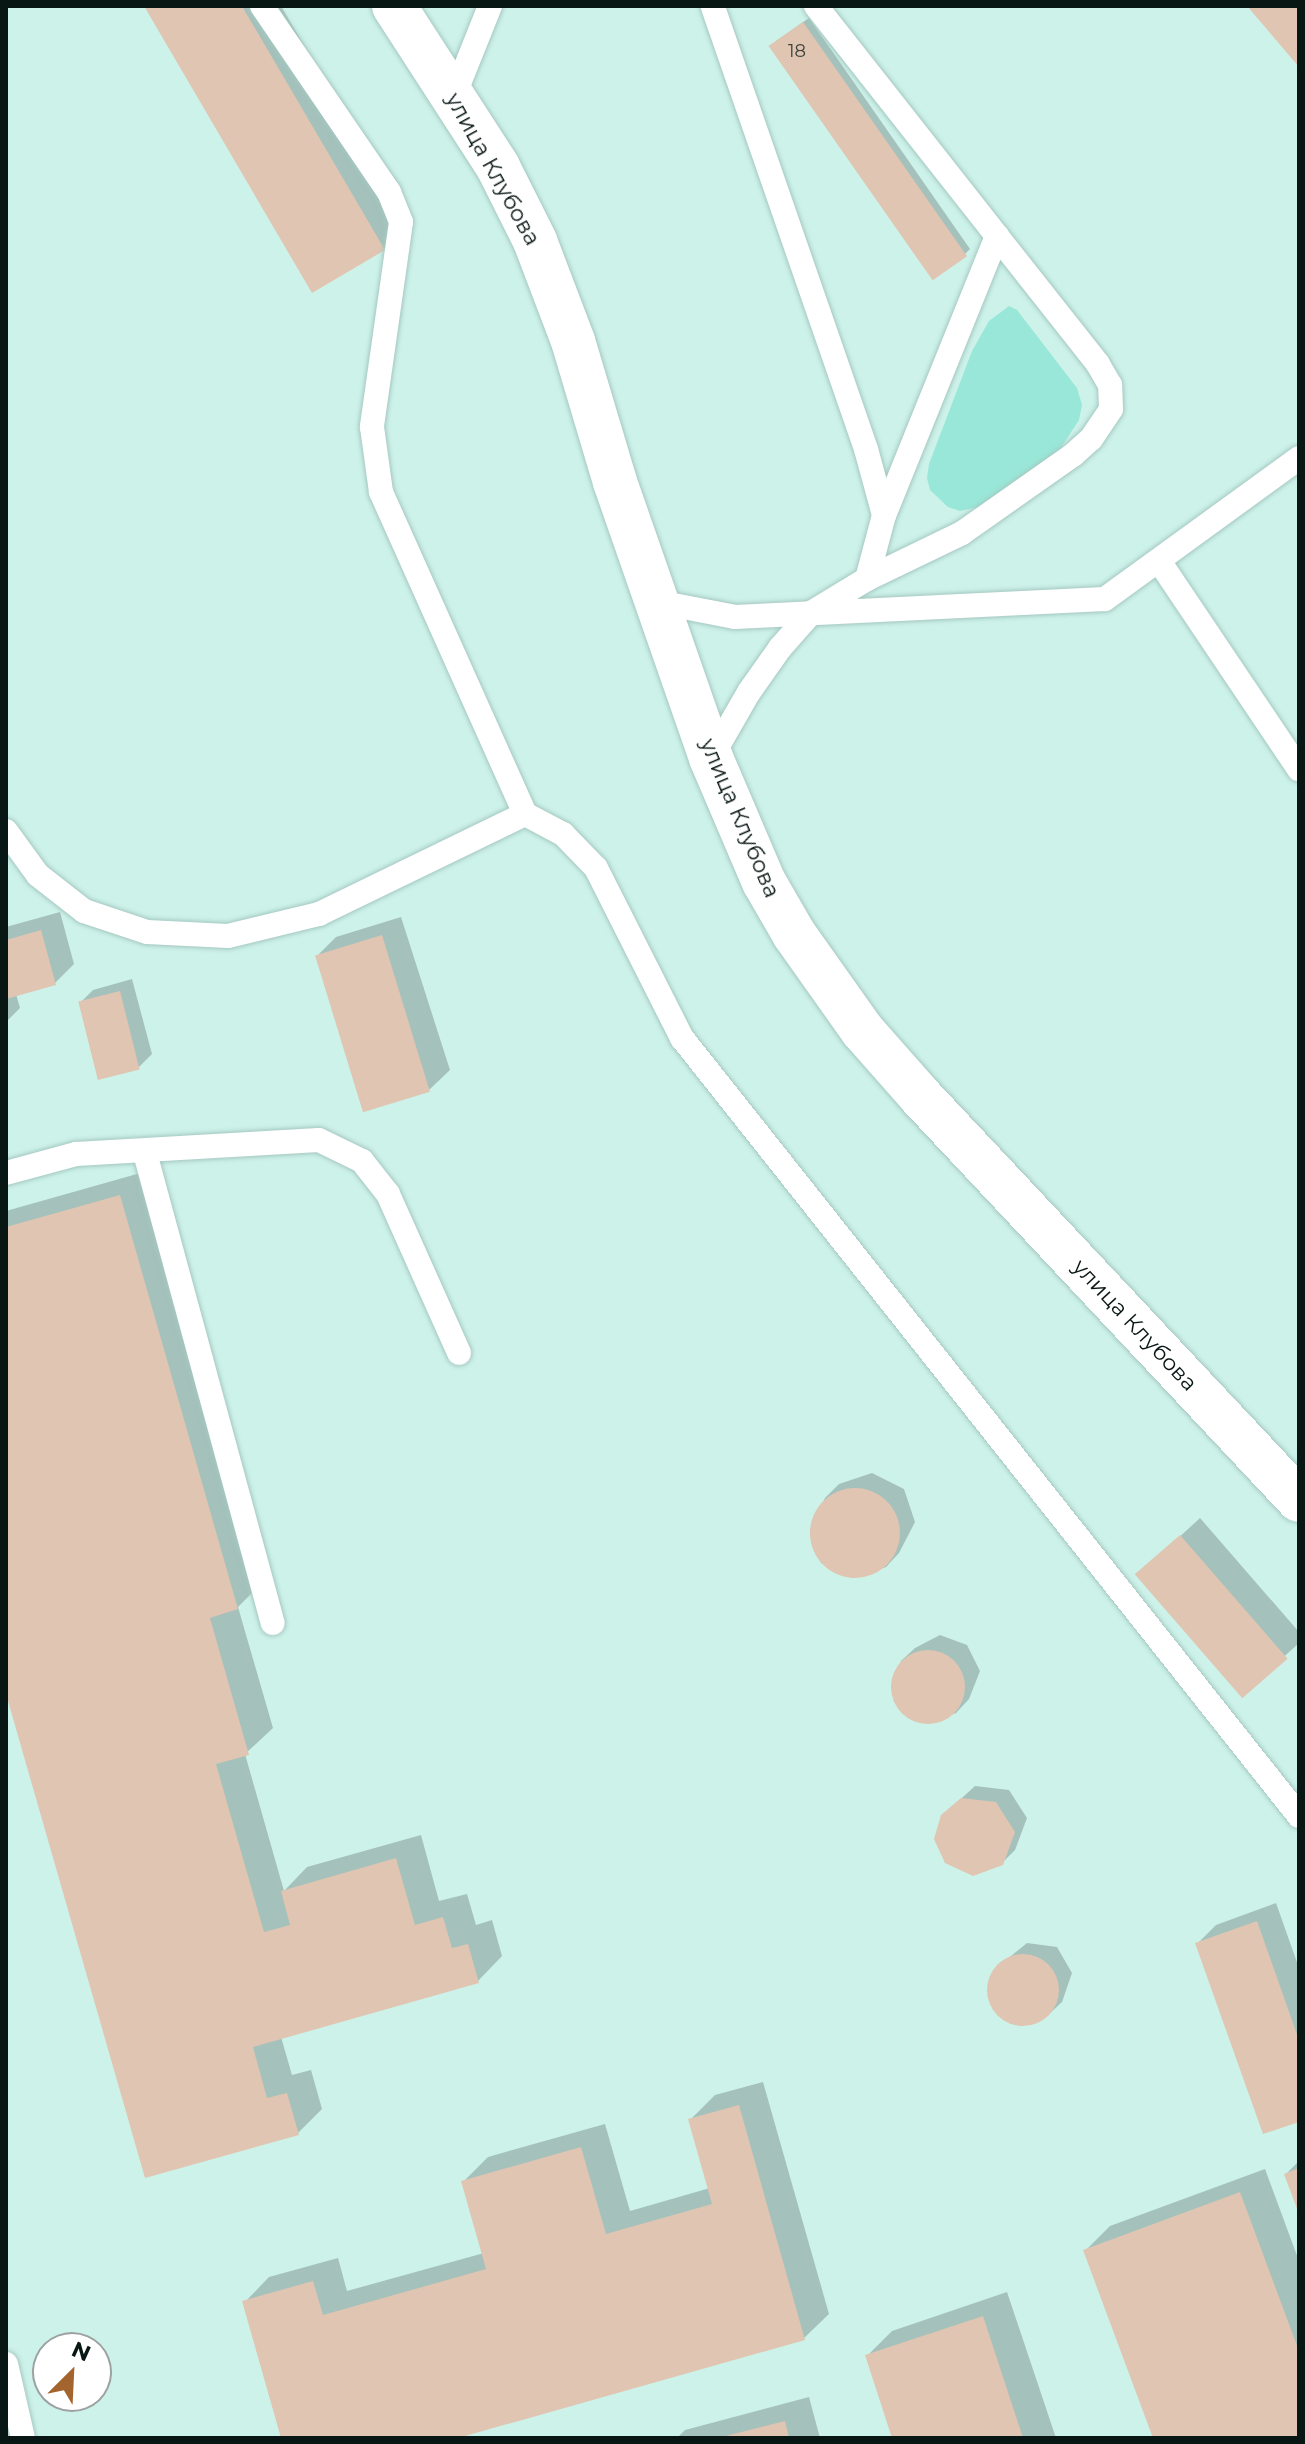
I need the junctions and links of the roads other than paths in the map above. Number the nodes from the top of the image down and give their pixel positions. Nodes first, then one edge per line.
1 (262, 6) edge
2 (394, 6) edge
3 (490, 6) edge
4 (713, 6) edge
5 (816, 6) edge
6 (454, 96) junction
7 (997, 236) junction
8 (1299, 458) edge
9 (884, 515) junction
10 (1159, 561) junction
11 (867, 579) junction
12 (658, 602) junction
13 (811, 613) junction
14 (711, 758) junction
15 (1299, 769) edge
16 (525, 814) junction
17 (6, 831) edge
18 (145, 1153) junction
19 (6, 1173) edge
20 (459, 1353) dead end
21 (1299, 1500) edge
22 (273, 1623) dead end
23 (1299, 1816) edge
24 (6, 2364) edge
25 (23, 2438) edge

1 - 16 lane
2 - 6 street, улица Клубова
3 - 6 lane
4 - 9 lane
5 - 7 lane
6 - 12 street, улица Клубова
7 - 9 lane
7 - 11 lane
8 - 10 lane
9 - 11 lane
10 - 13 lane
10 - 15 lane
11 - 13 lane
12 - 13 lane
12 - 14 street, улица Клубова
13 - 14 lane
14 - 21 street, улица Клубова
16 - 17 lane
16 - 23 lane
18 - 19 lane
18 - 20 lane
18 - 22 lane
24 - 25 lane

